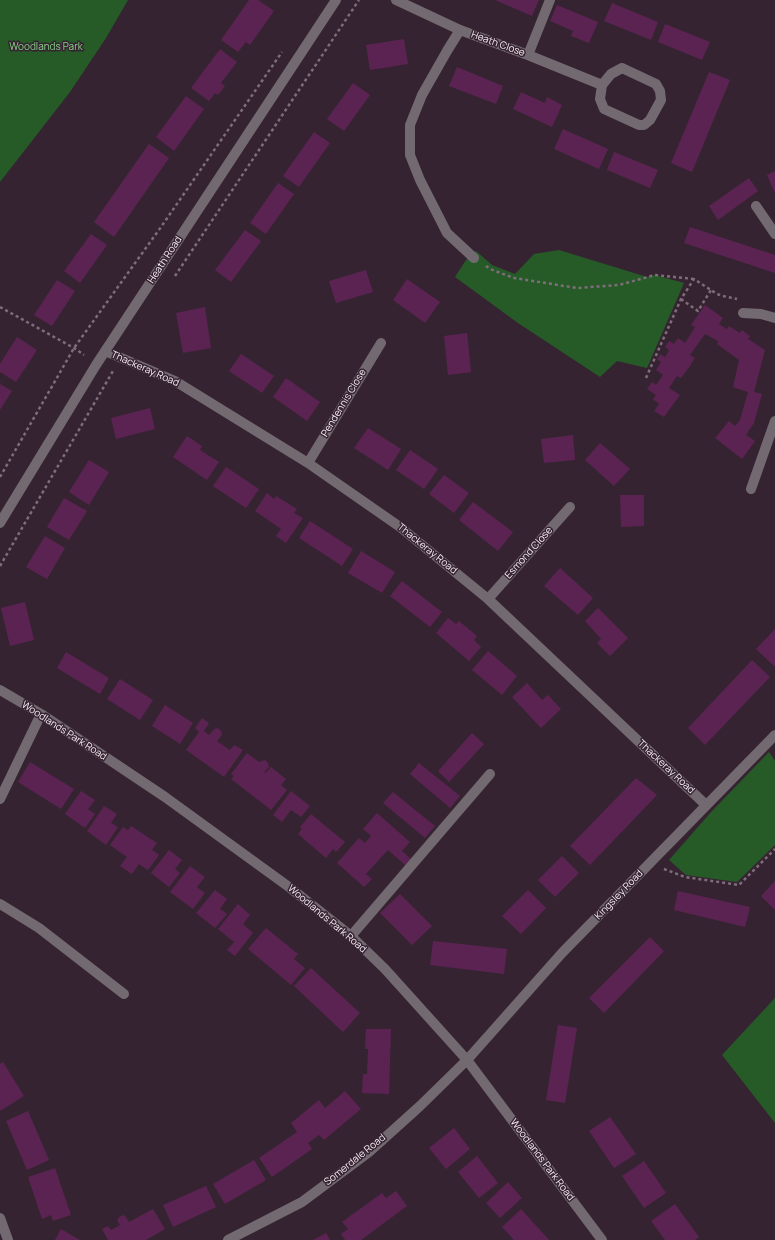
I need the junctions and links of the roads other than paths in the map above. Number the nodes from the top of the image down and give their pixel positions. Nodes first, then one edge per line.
1 (336, 0) edge
2 (396, 0) edge
3 (550, 0) edge
4 (460, 30) junction
5 (528, 55) junction
6 (602, 85) junction
7 (756, 206) dead end
8 (775, 234) edge
9 (474, 258) road end
10 (743, 313) road end
11 (775, 318) edge
12 (381, 343) dead end
13 (105, 351) junction
14 (775, 420) edge
15 (308, 464) junction
16 (751, 489) dead end
17 (570, 507) dead end
18 (0, 523) edge
19 (488, 599) junction
20 (0, 690) edge
21 (41, 714) junction
22 (775, 735) edge
23 (490, 774) dead end
24 (0, 799) edge
25 (706, 805) junction
26 (0, 904) edge
27 (351, 936) junction
28 (124, 994) dead end
29 (467, 1060) junction
30 (0, 1218) edge
31 (8, 1240) edge
32 (228, 1240) edge
33 (602, 1240) edge

1 - 13 street, Heath Road
2 - 4 street, Heath Close
3 - 5 street
4 - 5 street, Heath Close
4 - 9 street
5 - 6 street, Heath Close
6 - 6 street
7 - 8 street
10 - 11 street
12 - 15 street, Pendennis Close
13 - 15 street, Thackeray Road
13 - 18 street, Heath Road
14 - 16 street
15 - 19 street, Thackeray Road
17 - 19 street, Esmond Close
19 - 25 street, Thackeray Road
20 - 21 street, Woodlands Park Road
21 - 24 street
21 - 27 street, Woodlands Park Road
22 - 25 street, Kingsley Road
23 - 27 street
25 - 29 street, Kingsley Road
26 - 28 street
27 - 29 street, Woodlands Park Road
29 - 32 street, Somerdale Road
29 - 33 street, Woodlands Park Road
30 - 31 street

